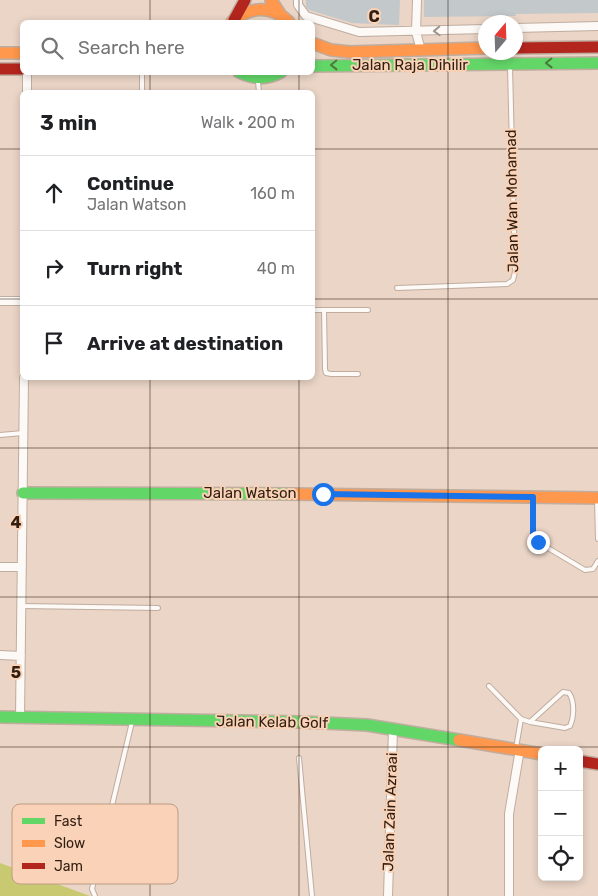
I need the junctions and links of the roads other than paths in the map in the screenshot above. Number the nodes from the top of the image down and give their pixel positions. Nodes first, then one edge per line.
1 (245, 0) edge
2 (271, 0) edge
3 (298, 0) edge
4 (417, 0) edge
5 (280, 14) junction
6 (234, 20) edge
7 (234, 20) edge
8 (287, 20) edge
9 (598, 26) edge
10 (523, 28) edge
11 (478, 29) edge
12 (416, 32) junction
13 (315, 44) edge
14 (598, 47) edge
15 (478, 48) edge
16 (523, 48) edge
17 (421, 50) junction
18 (0, 53) edge
19 (20, 53) edge
20 (598, 63) edge
21 (510, 64) junction
22 (315, 66) edge
23 (0, 69) edge
24 (20, 69) edge
25 (27, 75) edge
26 (142, 75) edge
27 (244, 75) edge
28 (276, 75) edge
29 (258, 79) junction
30 (27, 90) edge
31 (142, 90) edge
32 (259, 90) edge
33 (397, 288) dead end
34 (0, 301) edge
35 (20, 301) edge
36 (315, 310) edge
37 (324, 310) junction
38 (368, 310) dead end
39 (358, 374) dead end
40 (24, 380) edge
41 (23, 433) junction
42 (0, 435) edge
43 (23, 493) junction
44 (533, 497) junction
45 (597, 498) edge
46 (598, 539) edge
47 (598, 561) edge
48 (0, 567) edge
49 (22, 567) junction
50 (21, 606) junction
51 (158, 608) dead end
52 (0, 655) edge
53 (21, 656) junction
54 (489, 686) dead end
55 (0, 717) edge
56 (20, 717) junction
57 (132, 719) junction
58 (521, 719) junction
59 (530, 722) junction
60 (392, 729) junction
61 (518, 749) junction
62 (538, 753) edge
63 (299, 758) dead end
64 (583, 762) edge
65 (598, 764) edge
66 (112, 804) edge
67 (93, 884) edge
68 (95, 896) edge
69 (312, 896) edge
70 (388, 896) edge
71 (510, 896) edge

1 - 6 street
2 - 5 street
3 - 12 street
4 - 12 street
5 - 7 street
5 - 8 street
9 - 10 street
11 -> 12 street
12 - 17 street
13 - 17 street, Jalan Raja Dihilir
14 - 16 street
15 - 17 street, Jalan Raja Dihilir
18 - 19 street
20 -> 21 street, Jalan Raja Dihilir
21 -> 22 street, Jalan Raja Dihilir
21 - 33 lane, Jalan Wan Mohamad
23 - 24 street
25 - 30 street
26 - 31 lane
27 - 29 street
28 - 29 street
29 - 32 lane
34 - 35 street
36 - 37 lane
37 - 38 lane
37 - 39 lane
40 - 41 street
41 - 42 lane
41 - 43 street
43 - 44 street, Jalan Watson
43 - 49 street
44 - 45 street, Jalan Watson
44 - 47 lane
45 - 46 lane
48 - 49 street
49 - 50 street
50 - 51 lane
50 - 53 street
52 - 53 street
53 - 56 street
54 - 58 lane
55 - 56 street, Jalan Kelab Golf
56 - 57 street, Jalan Kelab Golf
57 - 60 street, Jalan Kelab Golf
57 - 66 lane
58 - 59 lane
58 - 61 lane
59 - 59 lane
60 - 61 street, Jalan Kelab Golf
60 - 70 street, Jalan Zain Azraai
61 - 62 street, Jalan Kelab Golf
61 - 71 street
63 - 69 lane
64 - 65 street
67 - 68 lane

